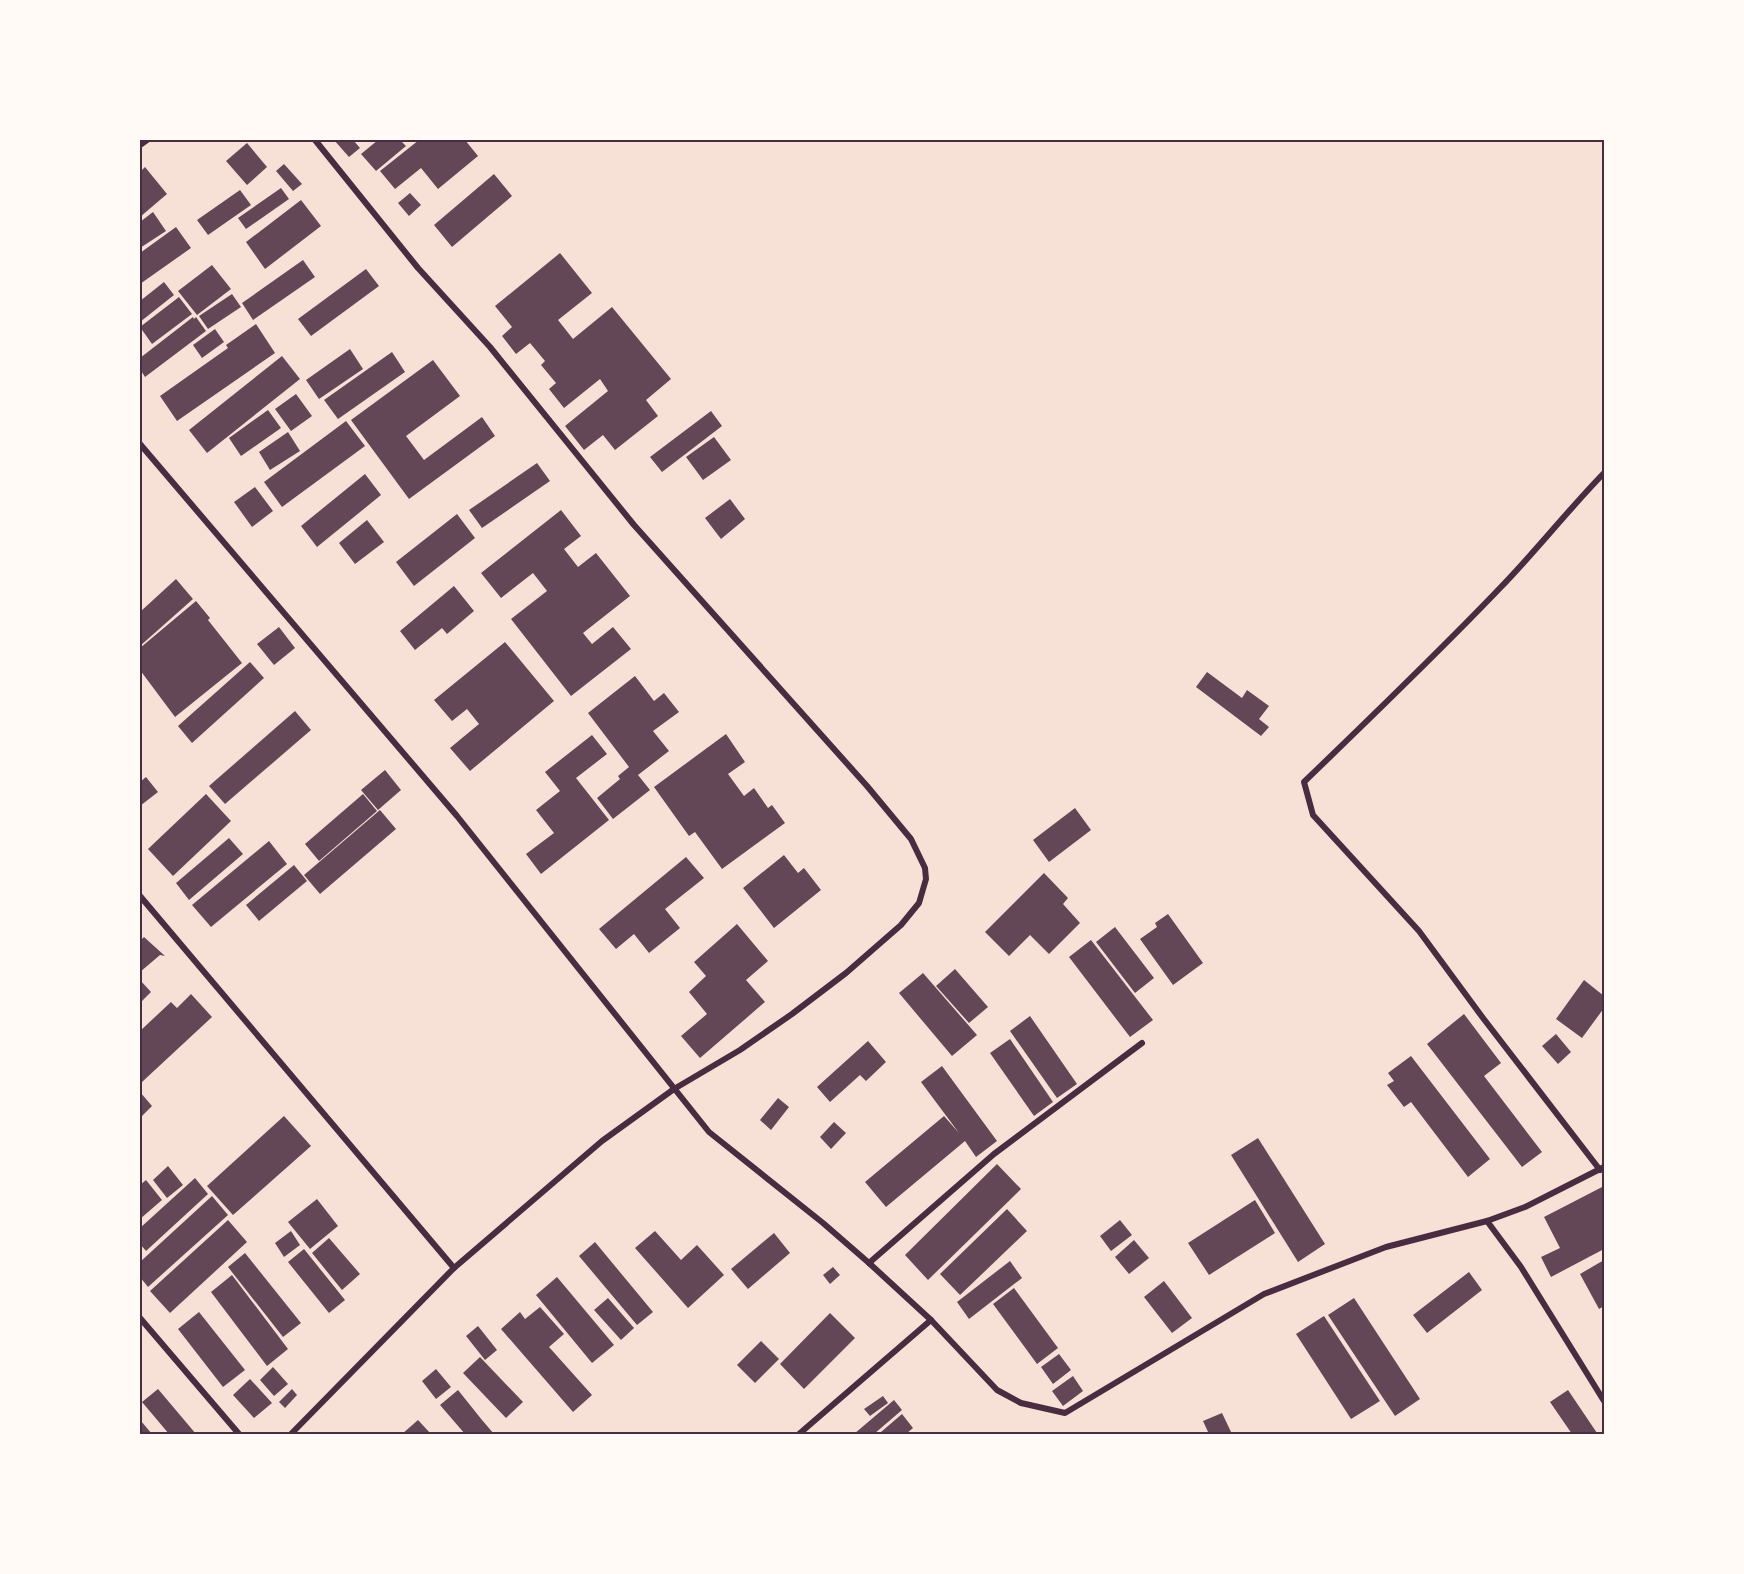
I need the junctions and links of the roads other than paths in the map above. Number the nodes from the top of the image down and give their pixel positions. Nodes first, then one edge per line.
1 (147, 140) edge
2 (315, 140) edge
3 (140, 145) edge
4 (140, 444) edge
5 (1605, 473) edge
6 (140, 896) edge
7 (1142, 1043) dead end
8 (674, 1089) junction
9 (1602, 1169) edge
10 (1487, 1221) junction
11 (869, 1263) junction
12 (454, 1268) junction
13 (140, 1318) edge
14 (931, 1320) junction
15 (1605, 1401) edge
16 (239, 1434) edge
17 (291, 1434) edge
18 (799, 1434) edge

1 - 3 street
2 - 8 street
4 - 8 street
5 - 9 street
6 - 12 street
7 - 11 street
8 - 11 street
8 - 12 street
9 - 10 street
10 - 14 street
10 - 15 street
11 - 14 street
12 - 17 street
13 - 16 street
14 - 18 street

